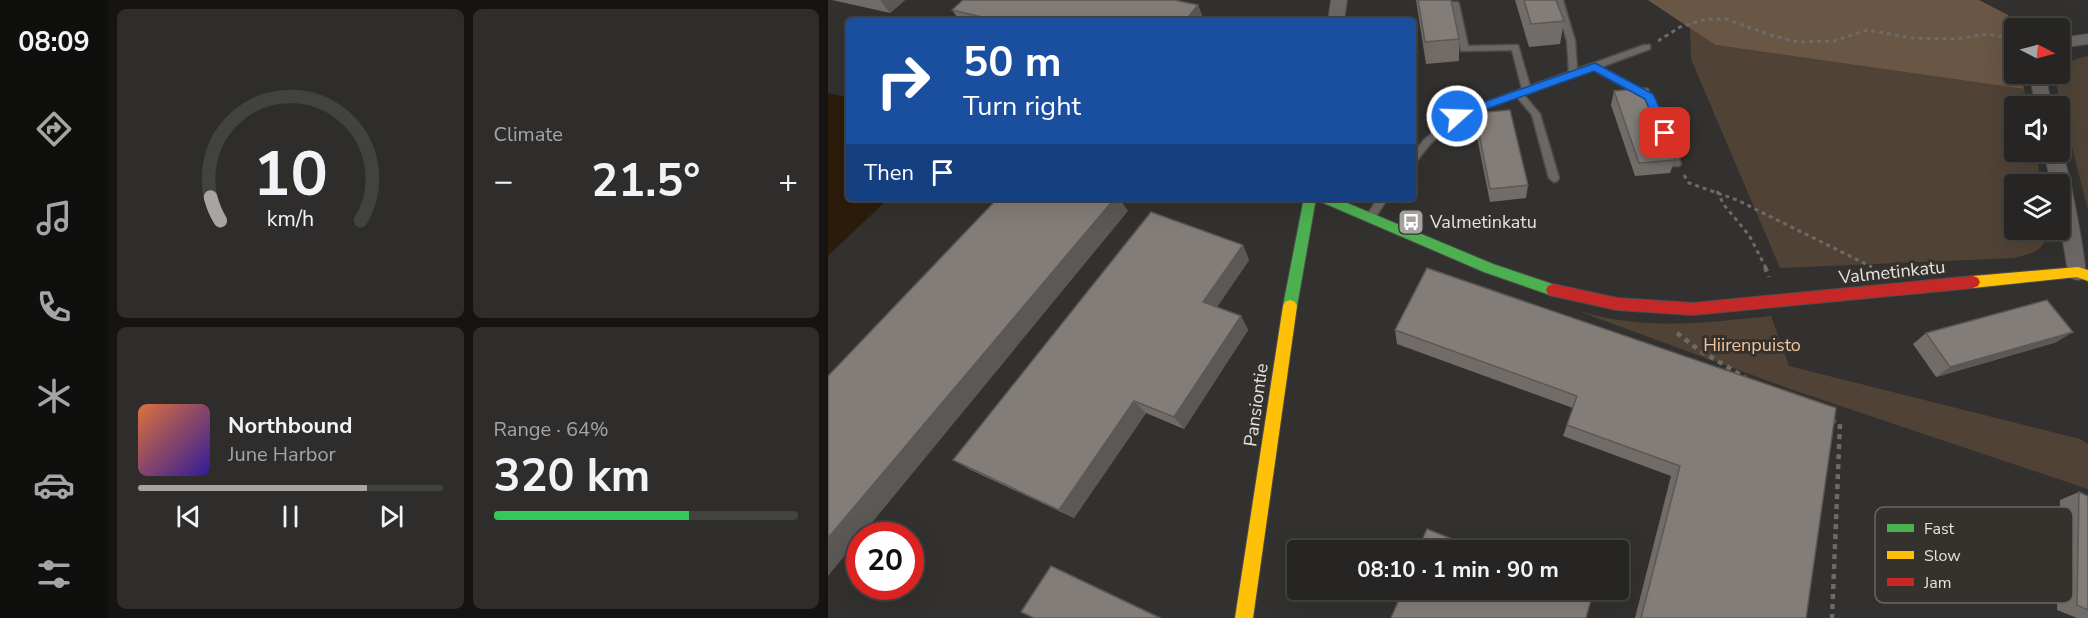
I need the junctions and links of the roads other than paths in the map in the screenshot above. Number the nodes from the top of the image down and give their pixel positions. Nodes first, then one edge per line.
1 (1339, 0) edge
2 (1558, 0) edge
3 (1455, 4) dead end
4 (1336, 18) edge
5 (2088, 39) edge
6 (2070, 42) edge
7 (1647, 47) road end
8 (1595, 67) junction
9 (1573, 75) junction
10 (1523, 92) junction
11 (1416, 156) edge
12 (2055, 162) edge
13 (1676, 164) edge
14 (1554, 178) dead end
15 (1309, 201) edge
16 (1330, 201) edge
17 (1381, 201) edge
18 (1370, 218) junction
19 (2083, 274) edge
20 (1244, 618) edge

1 - 4 street
2 - 9 lane
3 - 10 lane
5 - 6 street
7 - 8 lane
8 - 9 lane
8 - 13 lane
9 - 10 lane
10 - 11 lane
10 - 14 lane
12 - 19 street
15 - 20 street, Pansiontie
16 - 18 street, Valmetinkatu
17 - 18 lane
18 - 19 street, Valmetinkatu

